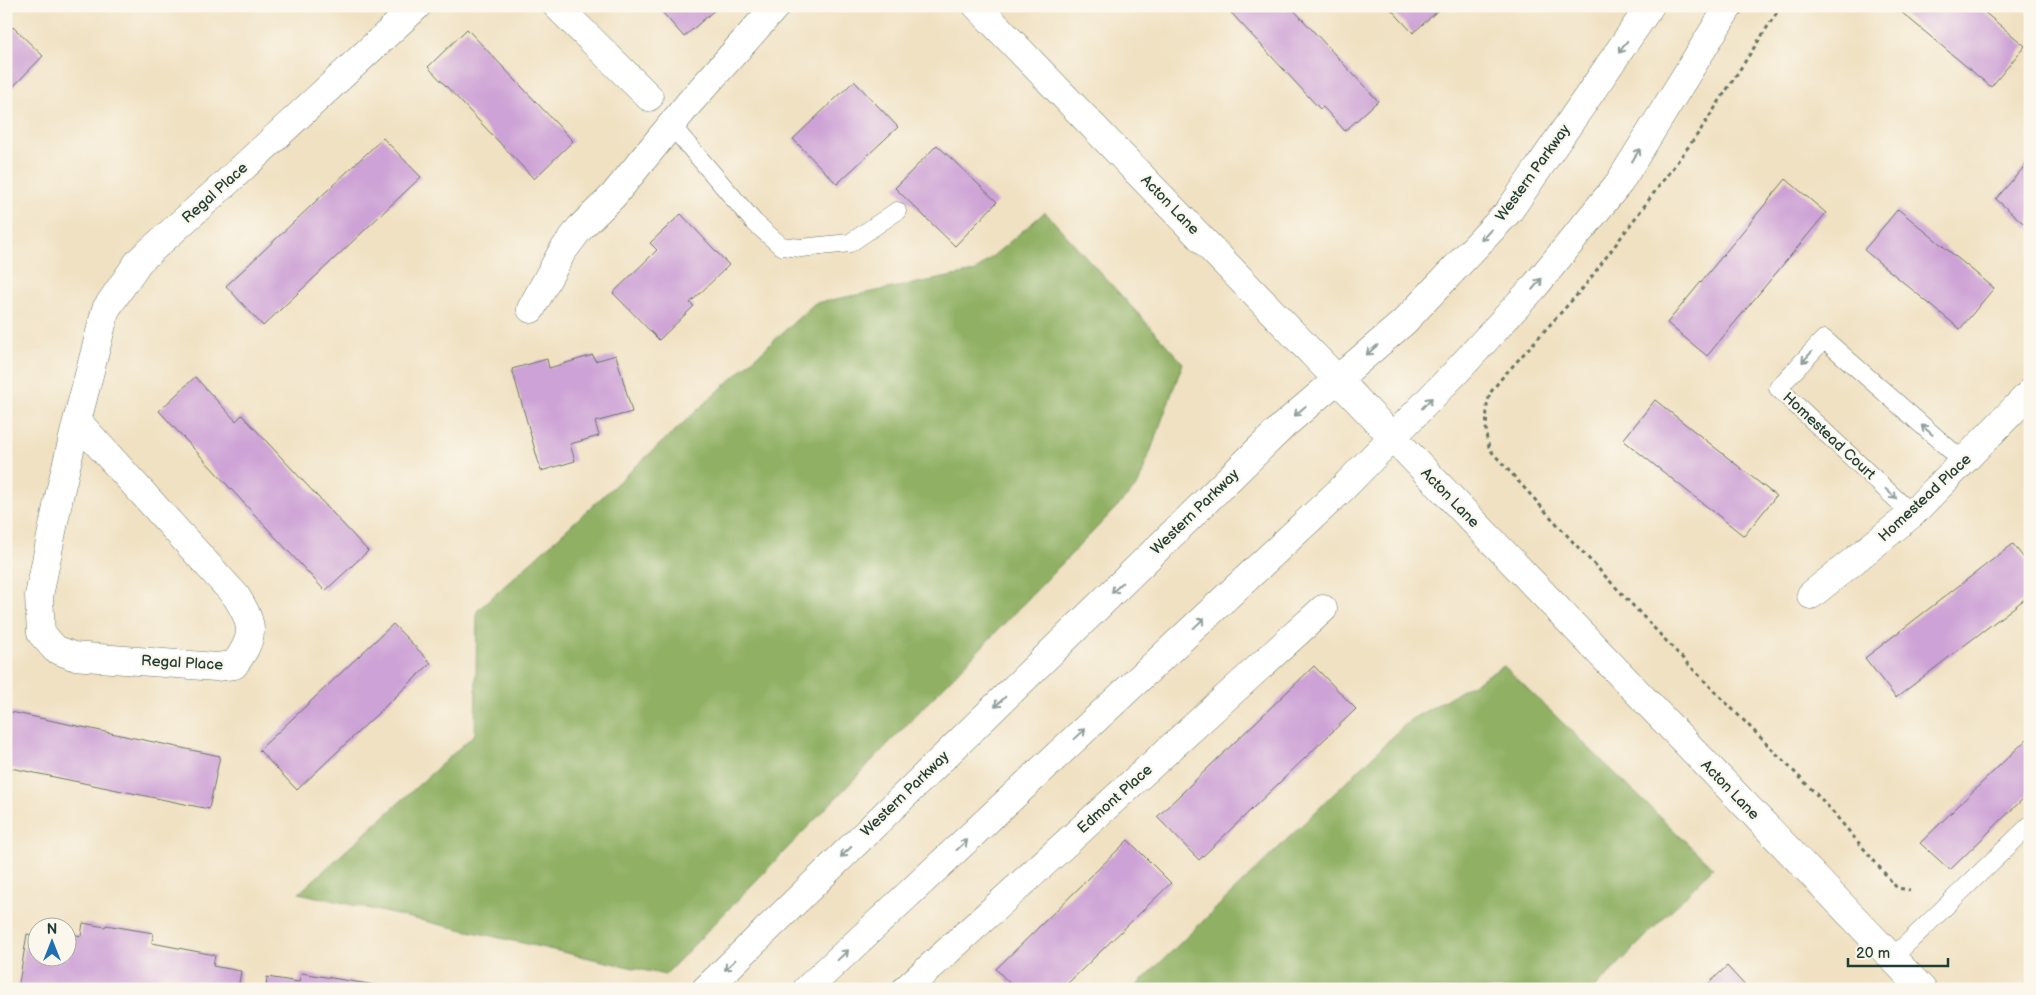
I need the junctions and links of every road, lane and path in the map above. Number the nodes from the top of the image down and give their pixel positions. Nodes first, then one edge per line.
1 (417, 6) edge
2 (557, 6) edge
3 (776, 6) edge
4 (977, 6) edge
5 (1650, 6) edge
6 (1729, 6) edge
7 (649, 97) dead end
8 (671, 125) junction
9 (897, 211) dead end
10 (531, 309) dead end
11 (1337, 379) junction
12 (1501, 379) dead end
13 (2030, 393) edge
14 (77, 421) junction
15 (1393, 438) junction
16 (1964, 462) junction
17 (1912, 514) junction
18 (1812, 594) dead end
19 (1323, 609) dead end
20 (2030, 825) edge
21 (1910, 890) dead end
22 (1892, 958) junction
23 (706, 989) edge
24 (807, 989) edge
25 (906, 989) edge
26 (1922, 989) edge

1 - 14 main road, Regal Place
2 - 7 main road
3 - 8 main road
4 - 11 main road, Acton Lane
5 -> 11 main road, Western Parkway
15 -> 6 main road
8 - 9 lane
8 - 10 main road
11 - 15 main road, Acton Lane
11 -> 23 main road, Western Parkway
12 - 21 path
13 - 16 main road, Homestead Place
14 - 14 main road, Regal Place
15 - 22 main road, Acton Lane
24 -> 15 main road
16 - 17 main road, Homestead Place
16 -> 17 lane, Homestead Court
17 - 18 main road, Homestead Place
19 - 25 main road, Edmont Place
20 - 22 lane
22 - 26 main road, Acton Lane

